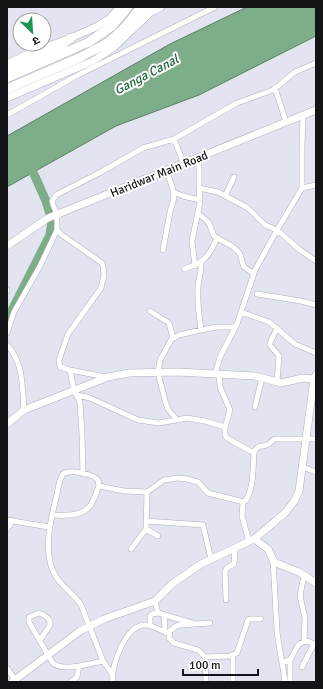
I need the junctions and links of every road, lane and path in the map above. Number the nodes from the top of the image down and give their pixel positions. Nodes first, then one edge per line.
1 (120, 7) edge
2 (128, 7) edge
3 (141, 7) edge
4 (150, 7) edge
5 (161, 7) edge
6 (215, 7) edge
7 (126, 26) junction
8 (71, 38) junction
9 (316, 63) edge
10 (7, 64) edge
11 (7, 71) edge
12 (7, 78) edge
13 (275, 88) junction
14 (7, 89) edge
15 (7, 98) edge
16 (316, 110) edge
17 (7, 114) edge
18 (303, 115) junction
19 (286, 122) junction
20 (174, 139) junction
21 (199, 158) junction
22 (184, 164) junction
23 (166, 171) junction
24 (234, 177) dead end
25 (316, 185) edge
26 (199, 188) junction
27 (302, 188) junction
28 (174, 192) junction
29 (225, 196) junction
30 (200, 200) junction
31 (198, 213) junction
32 (56, 215) junction
33 (57, 230) junction
34 (277, 230) junction
35 (217, 238) junction
36 (7, 246) edge
37 (164, 250) dead end
38 (316, 254) edge
39 (314, 260) edge
40 (201, 263) junction
41 (195, 266) junction
42 (184, 269) dead end
43 (254, 274) junction
44 (257, 294) dead end
45 (316, 305) edge
46 (150, 311) dead end
47 (241, 312) junction
48 (235, 328) junction
49 (277, 328) junction
50 (201, 330) junction
51 (7, 333) edge
52 (173, 338) junction
53 (7, 345) edge
54 (316, 353) edge
55 (70, 370) junction
56 (158, 373) junction
57 (217, 374) junction
58 (108, 377) junction
59 (315, 377) edge
60 (262, 378) junction
61 (277, 382) junction
62 (75, 393) junction
63 (256, 408) dead end
64 (24, 410) junction
65 (178, 420) junction
66 (7, 424) edge
67 (225, 427) junction
68 (306, 438) junction
69 (316, 439) edge
70 (254, 452) junction
71 (302, 467) junction
72 (316, 472) edge
73 (83, 474) junction
74 (98, 486) junction
75 (147, 492) junction
76 (243, 502) junction
77 (52, 515) junction
78 (9, 520) edge
79 (146, 520) junction
80 (49, 527) junction
81 (7, 529) edge
82 (146, 529) junction
83 (158, 536) dead end
84 (251, 540) junction
85 (235, 548) junction
86 (131, 549) dead end
87 (211, 559) junction
88 (273, 560) junction
89 (304, 575) junction
90 (316, 583) edge
91 (226, 600) dead end
92 (155, 601) junction
93 (158, 613) junction
94 (164, 615) junction
95 (261, 619) dead end
96 (183, 622) junction
97 (210, 623) dead end
98 (90, 625) junction
99 (150, 626) junction
100 (167, 633) junction
101 (40, 640) junction
102 (304, 641) junction
103 (315, 645) edge
104 (48, 655) junction
105 (233, 656) junction
106 (205, 657) junction
107 (103, 660) junction
108 (290, 660) junction
109 (283, 662) junction
110 (79, 666) junction
111 (302, 667) dead end
112 (7, 668) edge
113 (112, 674) junction
114 (14, 681) edge
115 (71, 682) edge
116 (113, 682) edge
117 (206, 682) edge
118 (233, 682) edge
119 (285, 682) edge
120 (290, 682) edge

1 - 8 street
2 - 12 highway
3 - 7 highway
4 - 7 street
5 - 15 street
6 - 17 street
7 - 14 highway
8 - 10 street
8 - 11 highway
9 - 13 street
13 - 19 street
13 - 20 street
16 - 18 street, Haridwar Main Road
18 - 19 street, Haridwar Main Road
18 - 27 street
19 - 21 street, Haridwar Main Road
20 - 22 street
20 - 32 street
21 - 22 street, Haridwar Main Road
21 - 26 street
22 - 23 street, Haridwar Main Road
23 - 28 street
23 - 32 street, Haridwar Main Road
24 - 29 street
25 - 27 street
26 - 29 street
26 - 30 street
27 - 34 street
28 - 30 street
28 - 37 street
29 - 34 street
30 - 31 street
31 - 35 street
31 - 41 street
32 - 33 street
32 - 36 street, Haridwar Main Road
33 - 51 street
33 - 55 street
34 - 39 street
34 - 43 street
35 - 40 street
35 - 43 street
38 - 39 street
40 - 41 street
40 - 50 street
41 - 42 street
43 - 47 street
44 - 45 street
46 - 52 street
47 - 48 street
47 - 49 street
48 - 50 street
48 - 57 street
49 - 54 street
49 - 61 street
50 - 52 street
52 - 56 street
53 - 64 street
55 - 58 street
55 - 62 street
56 - 57 street
56 - 58 street
56 - 65 street
57 - 60 street
57 - 67 street
58 - 62 street
59 - 61 street
59 - 68 street
60 - 61 street
60 - 63 street
62 - 64 street
62 - 65 street
62 - 73 street
64 - 66 street
65 - 67 street
67 - 70 street
68 - 69 street
68 - 70 street
68 - 71 street
70 - 76 street
71 - 72 street
71 - 84 street
73 - 74 street
73 - 77 street
74 - 75 street
74 - 77 street
75 - 76 street
75 - 79 street
76 - 84 street
77 - 80 street
78 - 80 street
78 - 81 street
79 - 82 street
79 - 87 street
80 - 98 street
82 - 83 street
82 - 86 street
84 - 85 street
84 - 88 street
85 - 87 street
85 - 91 street
87 - 92 street
88 - 89 street
88 - 109 street
89 - 90 street
89 - 102 street
92 - 93 street
92 - 98 street
93 - 94 street
93 - 99 street
94 - 96 street
94 - 100 street
95 - 105 street
96 - 97 street
96 - 100 street
98 - 104 street
98 - 107 street
99 - 100 street
99 - 113 street
100 - 106 street
101 - 101 street
101 - 104 street
102 - 103 street
102 - 108 street
103 - 111 street
104 - 110 street
104 - 114 street
105 - 106 street
105 - 118 street
106 - 117 street
107 - 110 street
107 - 113 street
108 - 109 street
108 - 120 street
109 - 119 street
110 - 115 street
112 - 114 street
113 - 116 street

